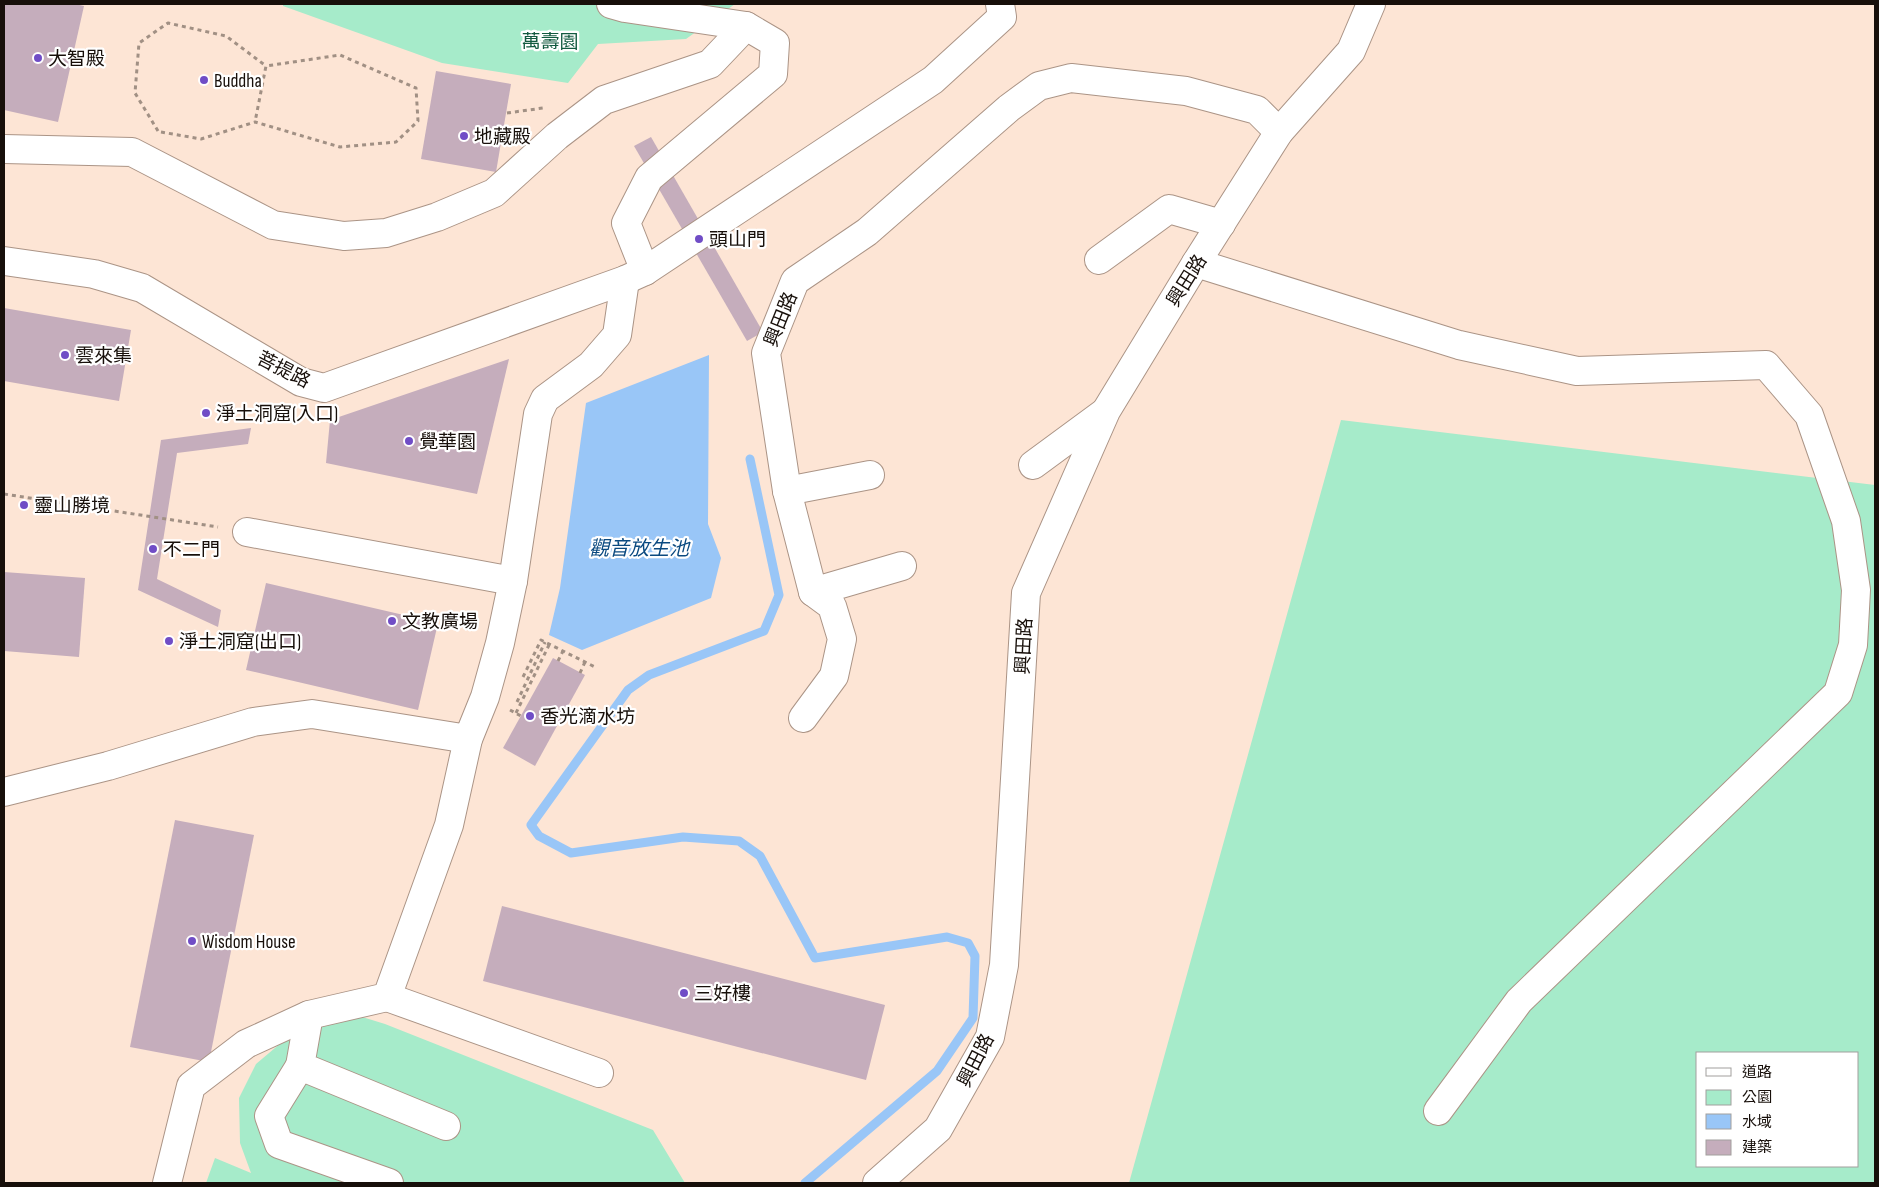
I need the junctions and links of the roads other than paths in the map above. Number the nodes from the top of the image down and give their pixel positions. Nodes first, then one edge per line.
1 (611, 4) edge
2 (1000, 4) edge
3 (1371, 4) edge
4 (746, 26) junction
5 (1279, 132) junction
6 (4, 149) edge
7 (1220, 224) junction
8 (1099, 260) dead end
9 (4, 261) edge
10 (1196, 263) junction
11 (635, 276) junction
12 (1106, 411) junction
13 (1033, 465) dead end
14 (870, 475) dead end
15 (787, 491) junction
16 (247, 532) road end
17 (902, 566) dead end
18 (513, 580) junction
19 (813, 592) junction
20 (803, 718) dead end
21 (468, 739) junction
22 (4, 792) edge
23 (387, 997) junction
24 (309, 1015) junction
25 (300, 1066) junction
26 (599, 1073) dead end
27 (1438, 1111) dead end
28 (446, 1126) dead end
29 (167, 1183) edge
30 (389, 1183) edge
31 (877, 1183) edge

1 - 4 lane
2 - 11 lane, 菩提路
3 - 5 lane, 興田路
4 - 6 lane
4 - 11 lane
5 - 7 lane, 興田路
5 - 15 lane, 興田路
7 - 8 lane
7 - 10 lane, 興田路
9 - 11 lane, 菩提路
10 - 12 lane, 興田路
10 - 27 lane
11 - 18 lane
12 - 13 lane
12 - 31 lane, 興田路
14 - 15 lane
15 - 19 lane, 興田路
16 - 18 lane
17 - 19 lane
18 - 21 lane
19 - 20 lane
21 - 22 lane
21 - 23 lane
23 - 24 lane
23 - 26 lane
24 - 25 lane
24 - 29 lane
25 - 28 lane
25 - 30 lane

